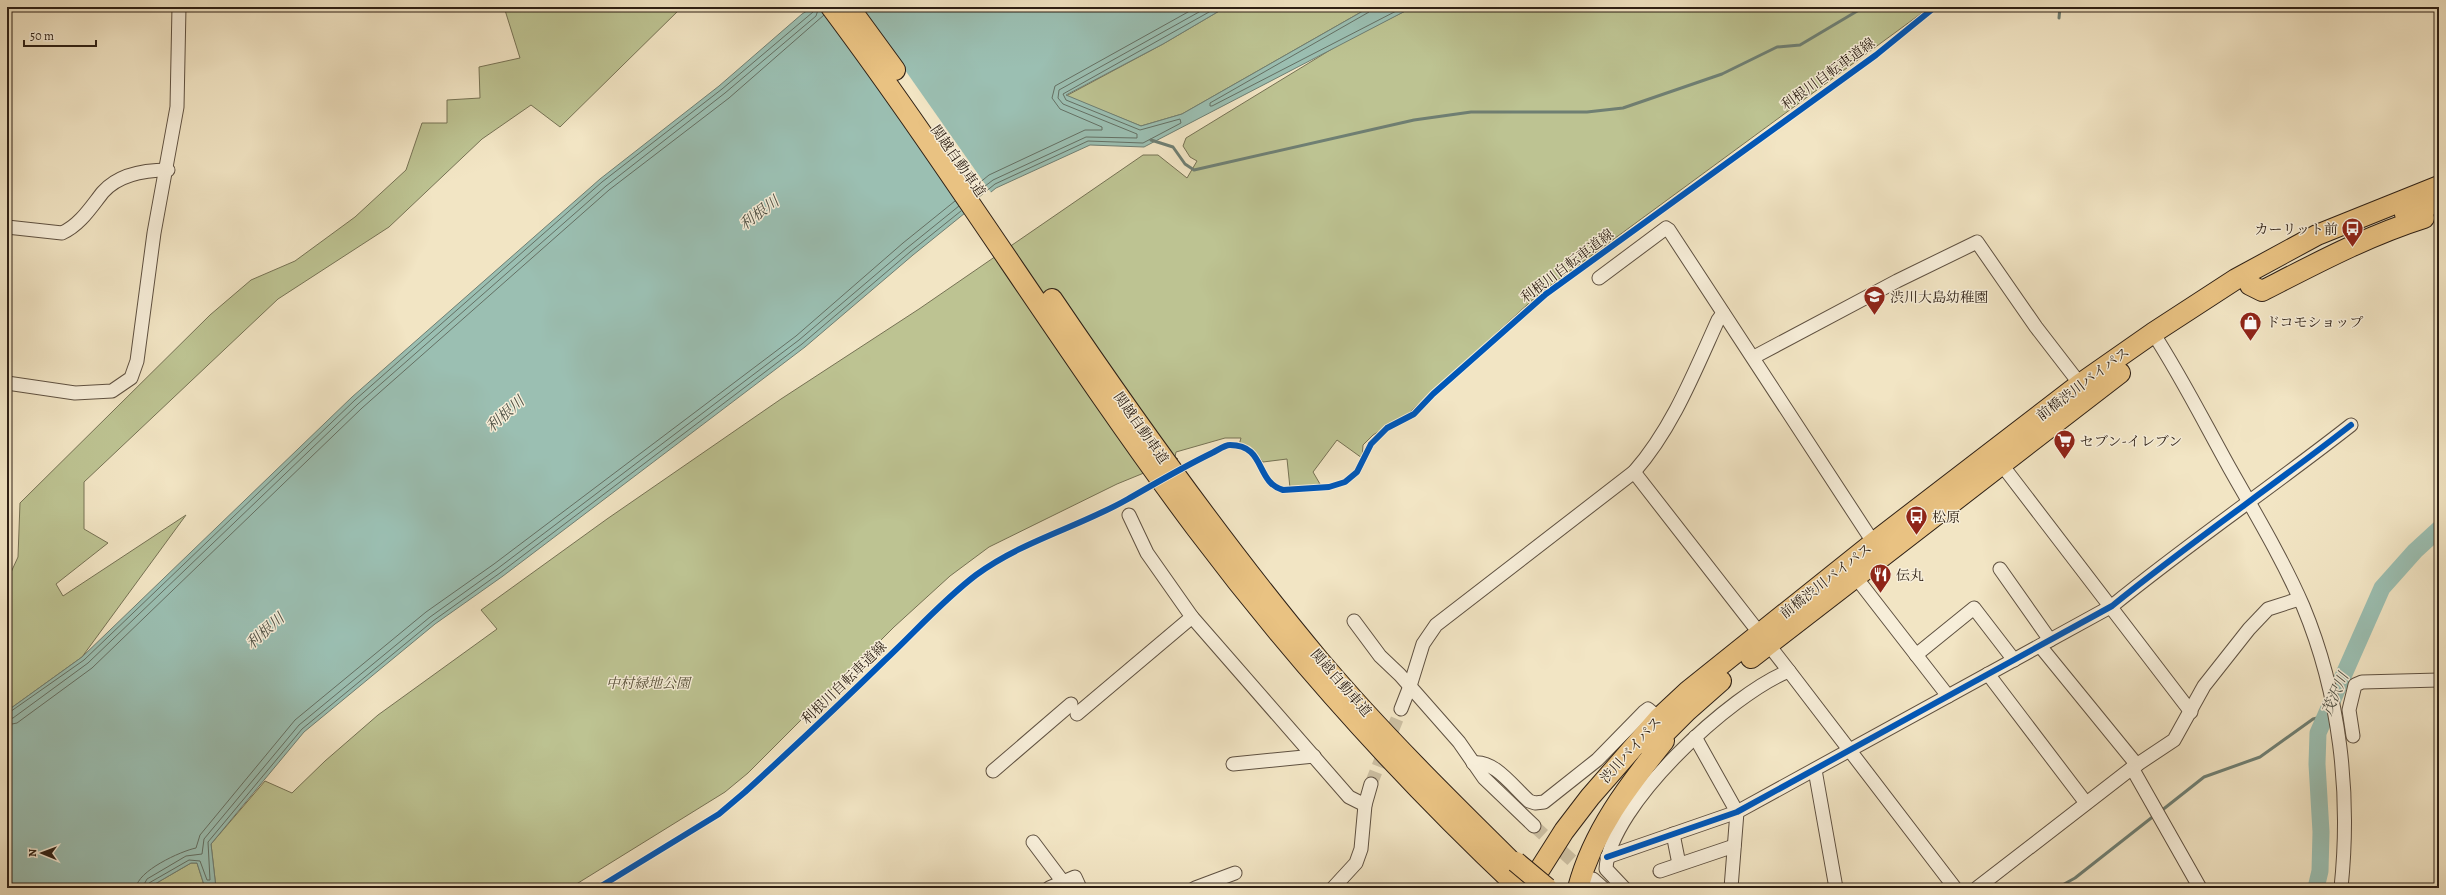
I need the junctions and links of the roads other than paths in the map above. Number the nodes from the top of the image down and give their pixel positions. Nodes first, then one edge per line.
1 (179, 7) edge
2 (831, 7) edge
3 (849, 7) edge
4 (168, 170) junction
5 (2439, 186) edge
6 (2439, 202) edge
7 (2439, 213) edge
8 (7, 227) edge
9 (1599, 278) dead end
10 (2250, 285) junction
11 (1723, 313) junction
12 (2157, 338) junction
13 (1754, 357) junction
14 (7, 383) edge
15 (2080, 384) junction
16 (2351, 425) dead end
17 (2002, 465) junction
18 (1634, 472) junction
19 (1173, 485) junction
20 (2249, 503) junction
21 (1129, 515) dead end
22 (1878, 550) junction
23 (2000, 569) dead end
24 (1851, 571) junction
25 (2299, 599) junction
26 (2112, 606) junction
27 (1192, 617) junction
28 (1354, 621) dead end
29 (1763, 639) junction
30 (2045, 643) junction
31 (1916, 655) junction
32 (2014, 660) junction
33 (1789, 671) junction
34 (1988, 674) junction
35 (2439, 680) edge
36 (1410, 686) junction
37 (1948, 696) junction
38 (1401, 709) tunnel mouth
39 (1687, 711) junction
40 (2191, 712) junction
41 (1659, 718) junction
42 (2353, 736) dead end
43 (1695, 737) junction
44 (1852, 750) junction
45 (1314, 756) junction
46 (1473, 763) junction
47 (1233, 764) dead end
48 (2134, 767) junction
49 (1815, 770) junction
50 (993, 771) dead end
51 (1371, 784) tunnel mouth
52 (2086, 803) junction
53 (1365, 805) junction
54 (1737, 812) junction
55 (1534, 826) tunnel mouth
56 (1564, 831) junction
57 (1673, 834) junction
58 (1034, 842) dead end
59 (1734, 846) junction
60 (1607, 857) junction
61 (1679, 864) junction
62 (1660, 871) dead end
63 (1514, 872) edge
64 (1234, 873) dead end
65 (1063, 882) junction
66 (1585, 884) edge
67 (1049, 888) edge
68 (1080, 888) edge
69 (1195, 888) edge
70 (1333, 888) edge
71 (1523, 888) edge
72 (1528, 888) edge
73 (1539, 888) edge
74 (1543, 888) edge
75 (1547, 888) edge
76 (1603, 888) edge
77 (1624, 888) edge
78 (1731, 888) edge
79 (1836, 888) edge
80 (1955, 888) edge
81 (1977, 888) edge
82 (2200, 888) edge
83 (2340, 888) edge

1 - 4 street
2 - 19 highway, 関越自動車道
3 - 19 highway, 関越自動車道
4 - 8 street
4 - 14 street
5 - 12 highway, 前橋渋川バイパス
6 - 10 highway, 前橋渋川バイパス
7 - 10 highway
9 - 11 street
10 - 12 highway, 前橋渋川バイパス
11 - 13 street
11 - 18 street
12 - 15 highway, 前橋渋川バイパス
12 - 17 highway, 前橋渋川バイパス
12 - 20 street
13 - 15 street
13 - 22 street
15 - 22 highway, 前橋渋川バイパス
16 - 20 street
17 - 22 highway, 前橋渋川バイパス
17 - 26 street
18 - 29 street
18 - 36 street
19 - 63 highway, 関越自動車道
19 - 63 highway, 関越自動車道
20 - 25 street
20 - 26 street
21 - 27 street
22 - 24 highway, 前橋渋川バイパス
23 - 30 street
24 - 29 highway, 前橋渋川バイパス
24 - 31 street
25 - 40 street
25 - 83 street
26 - 30 street
26 - 40 street
27 - 45 street
27 - 50 street
28 - 36 street
29 - 33 street
29 - 39 highway, 渋川バイパス
29 - 41 highway, 渋川バイパス
30 - 32 street
30 - 48 street
31 - 32 street
31 - 37 street
32 - 34 street
33 - 43 street
33 - 44 street
34 - 37 street
34 - 52 street
35 - 42 street
36 - 38 street
36 - 46 street
37 - 44 street
39 - 66 highway
39 - 74 highway, 渋川バイパス
40 - 48 street
41 - 46 street
41 - 56 highway, 渋川バイパス
43 - 54 street
43 - 60 street
44 - 49 street
44 - 80 street
45 - 47 street
45 - 53 street
46 - 55 street
48 - 52 street
48 - 82 street
49 - 54 street
49 - 79 street
51 - 53 street
52 - 81 street
53 - 70 street
54 - 57 street
54 - 59 street
56 - 71 highway
56 - 72 highway, 渋川バイパス
57 - 60 street
57 - 61 street
58 - 65 street
59 - 61 street
59 - 78 street
60 - 77 street
61 - 62 street
63 - 73 highway, 関越自動車道
63 - 75 highway, bridge
64 - 69 street
65 - 67 street
65 - 68 street
66 - 76 street

